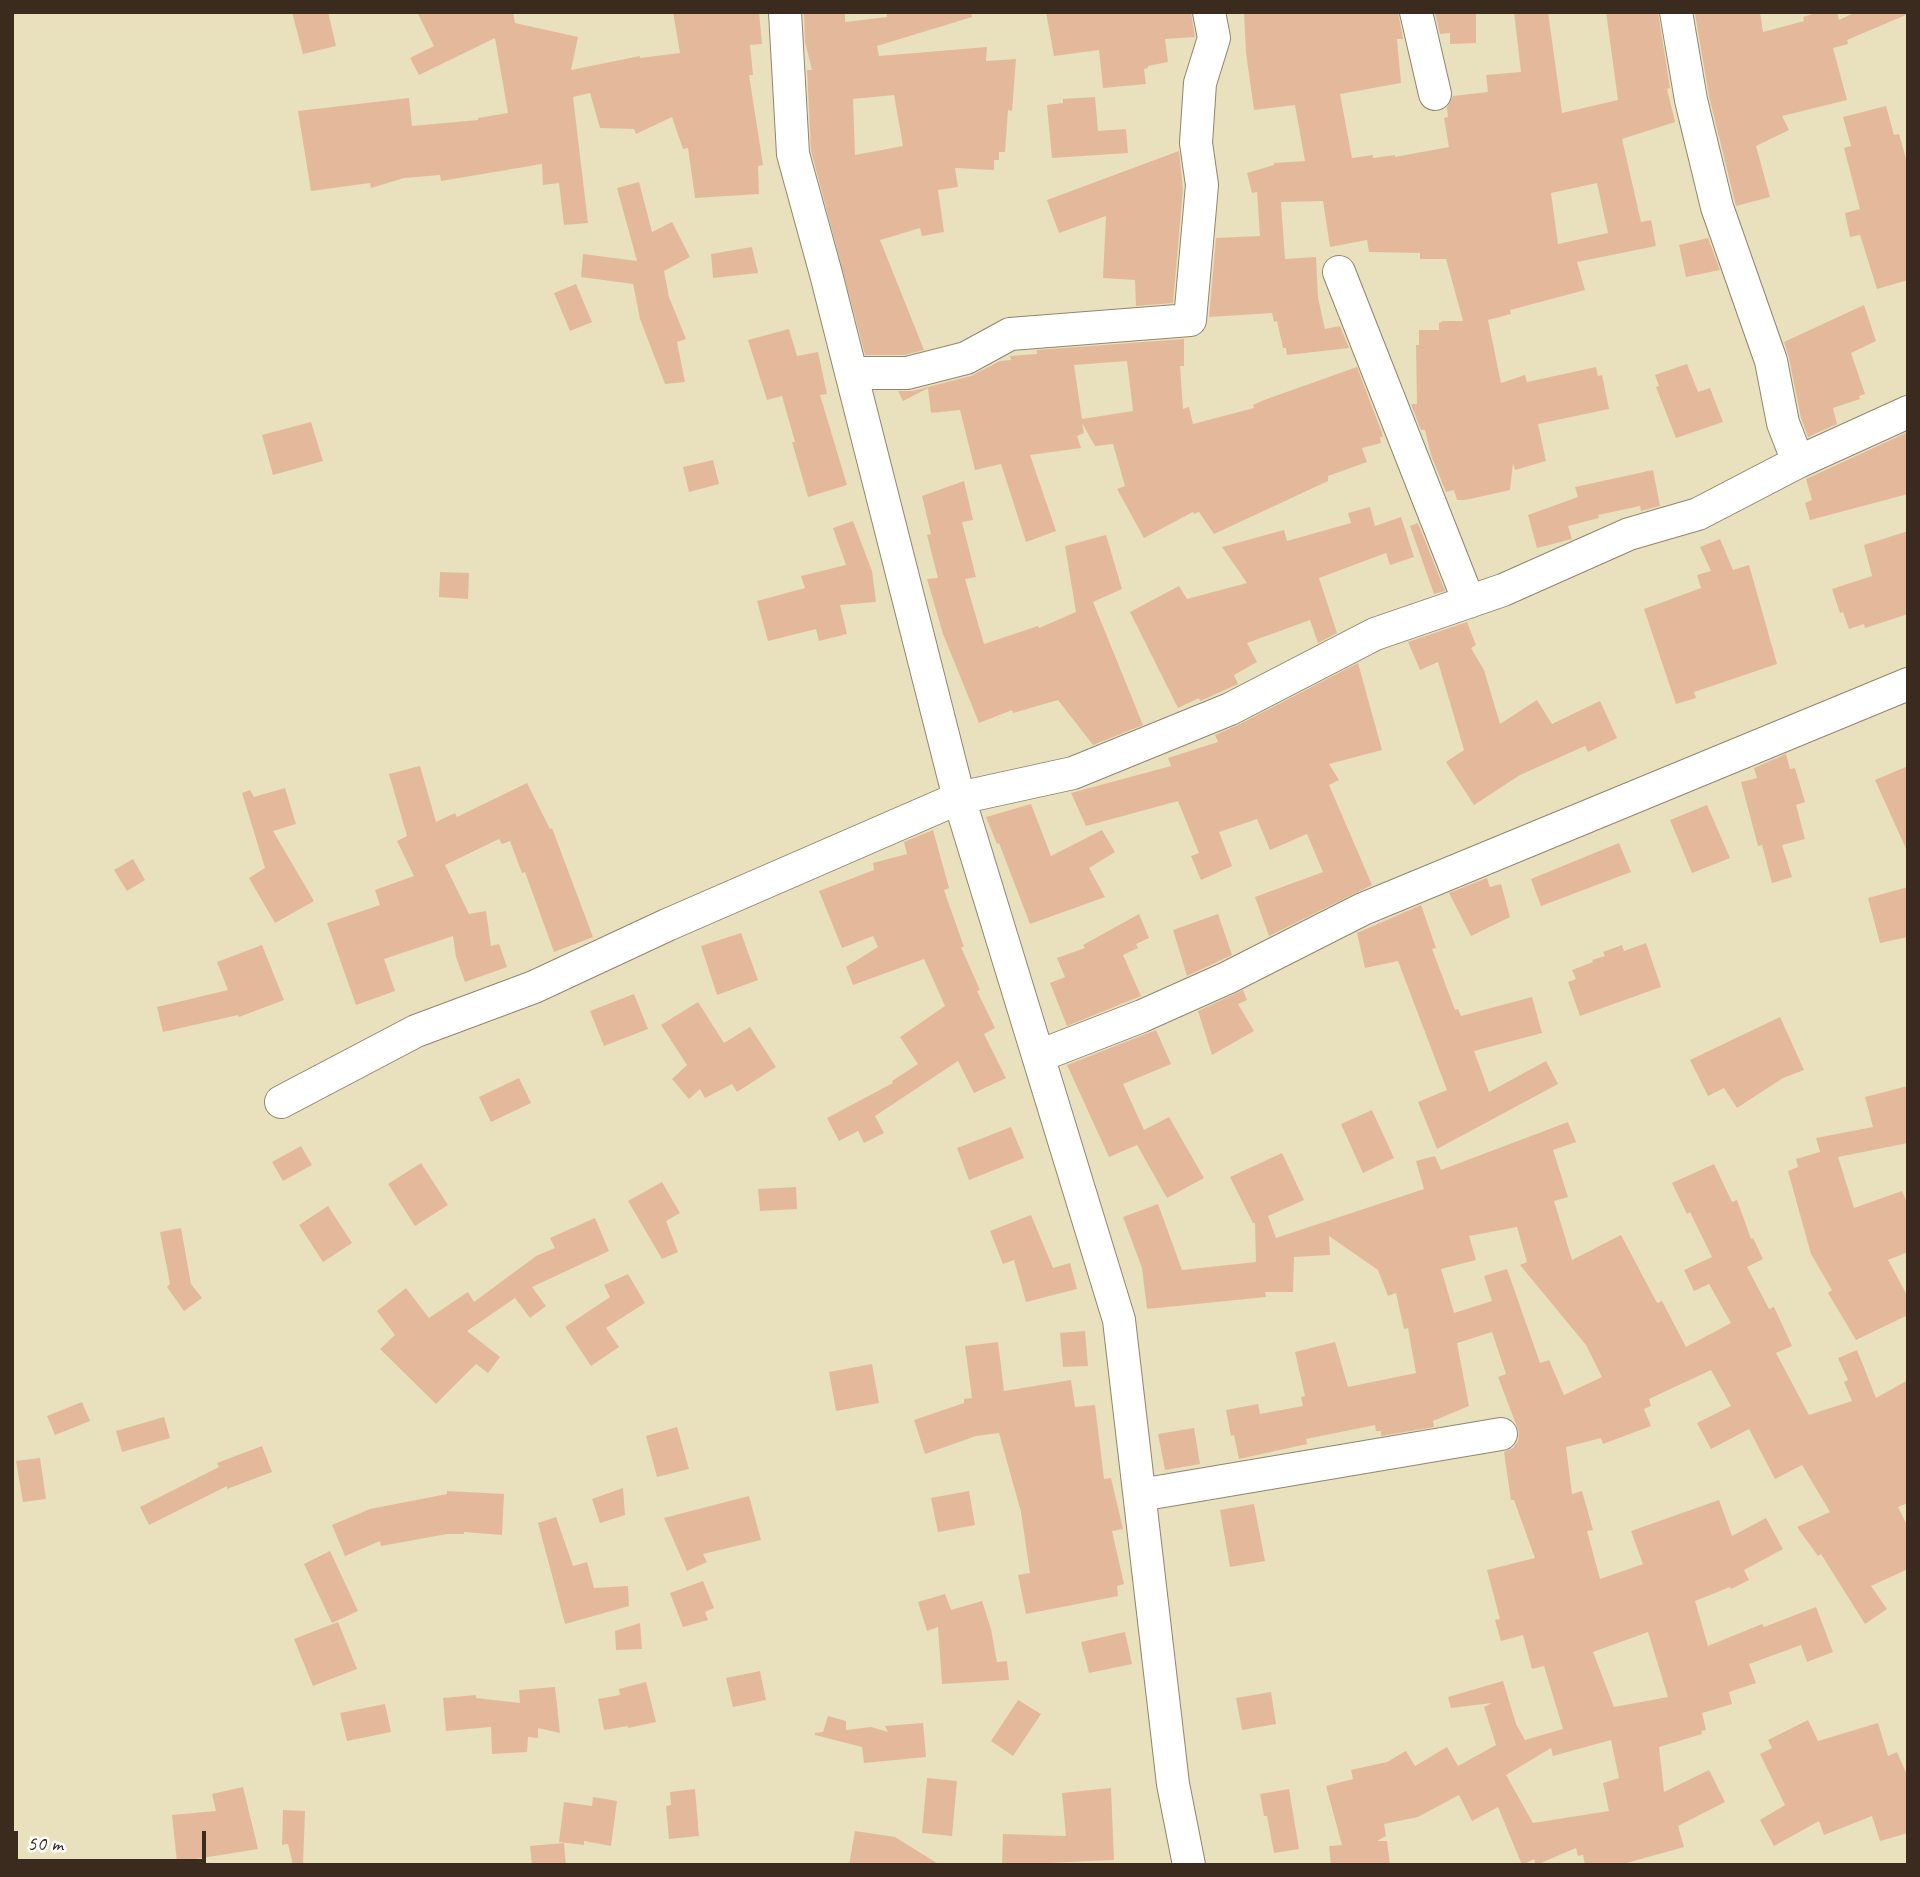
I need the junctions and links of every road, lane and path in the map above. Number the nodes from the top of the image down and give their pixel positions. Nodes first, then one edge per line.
1 (785, 12) edge
2 (1209, 12) edge
3 (1416, 12) edge
4 (1676, 12) edge
5 (1435, 94) dead end
6 (1339, 272) dead end
7 (851, 373) junction
8 (1908, 412) edge
9 (1798, 462) junction
10 (1469, 602) junction
11 (1908, 684) edge
12 (959, 798) junction
13 (1040, 1056) junction
14 (281, 1102) dead end
15 (1501, 1434) dead end
16 (1140, 1495) junction
17 (1189, 1865) edge

1 - 7 street
2 - 7 street
3 - 5 street
4 - 9 street
6 - 10 street
7 - 12 street
8 - 9 street
9 - 10 street
10 - 12 street
11 - 13 street
12 - 13 street
12 - 14 street
13 - 16 street
15 - 16 street
16 - 17 street

